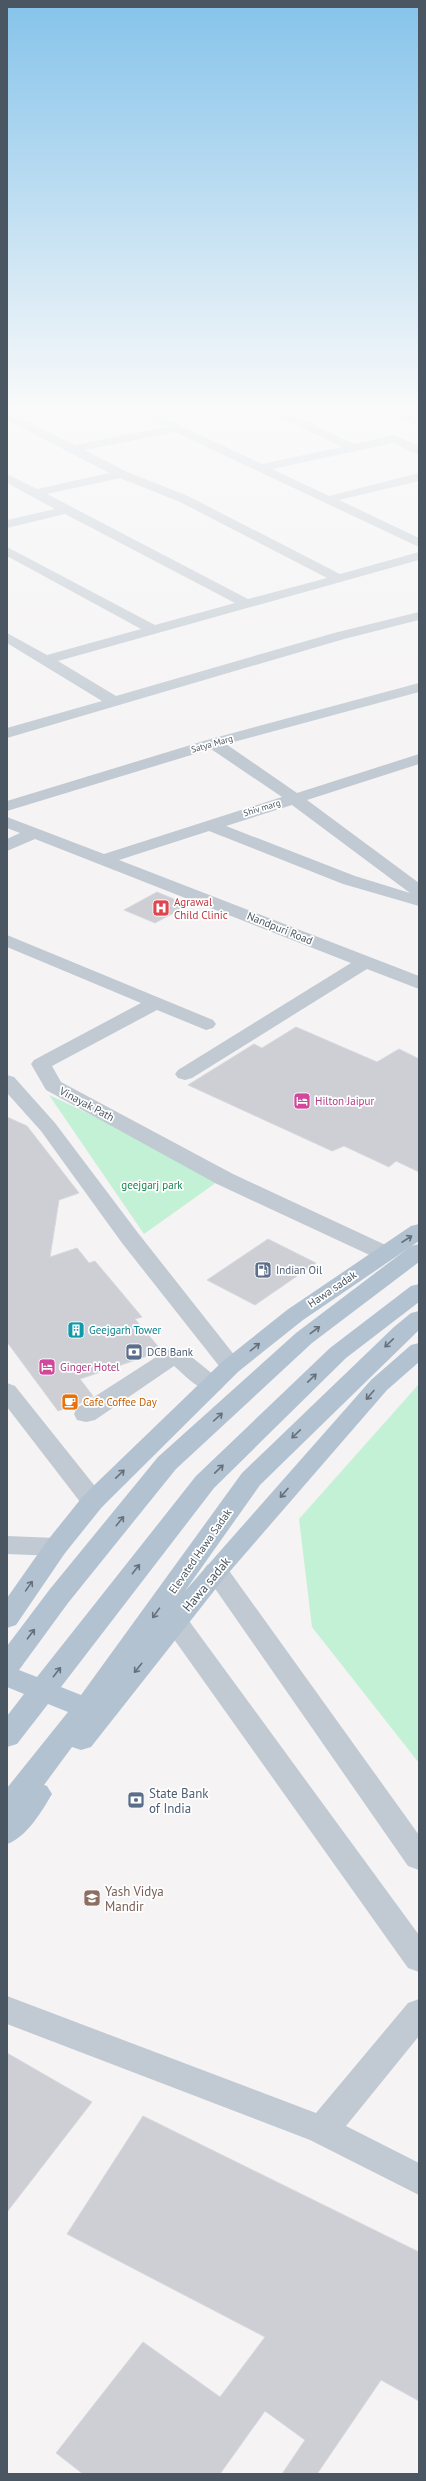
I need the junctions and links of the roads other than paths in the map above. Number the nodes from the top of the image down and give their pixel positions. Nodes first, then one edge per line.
1 (101, 528) edge
2 (241, 528) edge
3 (386, 528) edge
4 (409, 528) edge
5 (393, 531) junction
6 (419, 543) edge
7 (7, 551) edge
8 (419, 556) edge
9 (340, 578) junction
10 (247, 604) junction
11 (419, 616) edge
12 (153, 630) junction
13 (7, 637) edge
14 (46, 660) junction
15 (419, 687) edge
16 (113, 701) junction
17 (11, 729) edge
18 (212, 744) junction
19 (419, 759) edge
20 (294, 798) junction
21 (7, 806) edge
22 (7, 822) edge
23 (208, 825) junction
24 (34, 833) junction
25 (7, 846) edge
26 (105, 859) junction
27 (419, 891) edge
28 (419, 901) edge
29 (7, 940) edge
30 (366, 962) junction
31 (419, 983) edge
32 (156, 1003) junction
33 (206, 1024) dead end
34 (185, 1074) dead end
35 (7, 1081) edge
36 (419, 1231) edge
37 (419, 1251) edge
38 (384, 1254) junction
39 (419, 1291) edge
40 (419, 1318) edge
41 (419, 1350) edge
42 (231, 1366) junction
43 (212, 1385) junction
44 (7, 1392) edge
45 (86, 1414) dead end
46 (93, 1501) junction
47 (7, 1545) edge
48 (56, 1547) junction
49 (216, 1571) junction
50 (7, 1618) edge
51 (175, 1621) junction
52 (7, 1666) edge
53 (7, 1676) edge
54 (101, 1714) junction
55 (7, 1736) edge
56 (7, 1807) edge
57 (7, 1832) edge
58 (419, 1858) edge
59 (419, 1959) edge
60 (7, 2010) edge
61 (419, 2013) edge
62 (322, 2130) junction
63 (419, 2180) edge

1 - 10 street
2 - 9 street
3 - 5 street
4 - 5 street
5 - 6 street
7 - 12 street
8 - 9 street
9 - 10 street
10 - 12 street
11 - 16 street
12 - 14 street
13 - 14 street
14 - 16 street
15 - 18 street, Satya Marg
16 - 17 street
18 - 20 street
18 - 21 street, Satya Marg
19 - 20 street, Shiv marg
20 - 23 street, Shiv marg
20 - 27 street
22 - 24 street, Nandpuri Road
23 - 26 street, Shiv marg
23 - 28 street
24 - 25 street
24 - 26 street, Nandpuri Road
26 - 30 street, Nandpuri Road
29 - 32 street
30 - 31 street, Nandpuri Road
30 - 34 street
32 - 33 street
32 - 38 street, Vinayak Path
35 - 42 street
38 -> 36 main road, Hawa sadak
52 -> 37 main road
42 -> 38 main road, Hawa sadak
55 -> 39 main road
40 -> 56 main road, Elevated Hawa Sadak
41 -> 49 main road, Hawa sadak
42 - 43 main road, Hawa sadak
43 - 45 street
46 -> 43 main road, Hawa sadak
44 - 46 street
46 - 48 main road, Hawa sadak
47 - 48 street
50 -> 48 main road, Hawa sadak
49 - 51 main road, Hawa sadak
49 - 58 street
51 -> 54 main road, Hawa sadak
51 - 59 street
53 - 54 main road
54 - 57 main road, Hawa sadak
60 - 62 street
61 - 62 street
62 - 63 street

